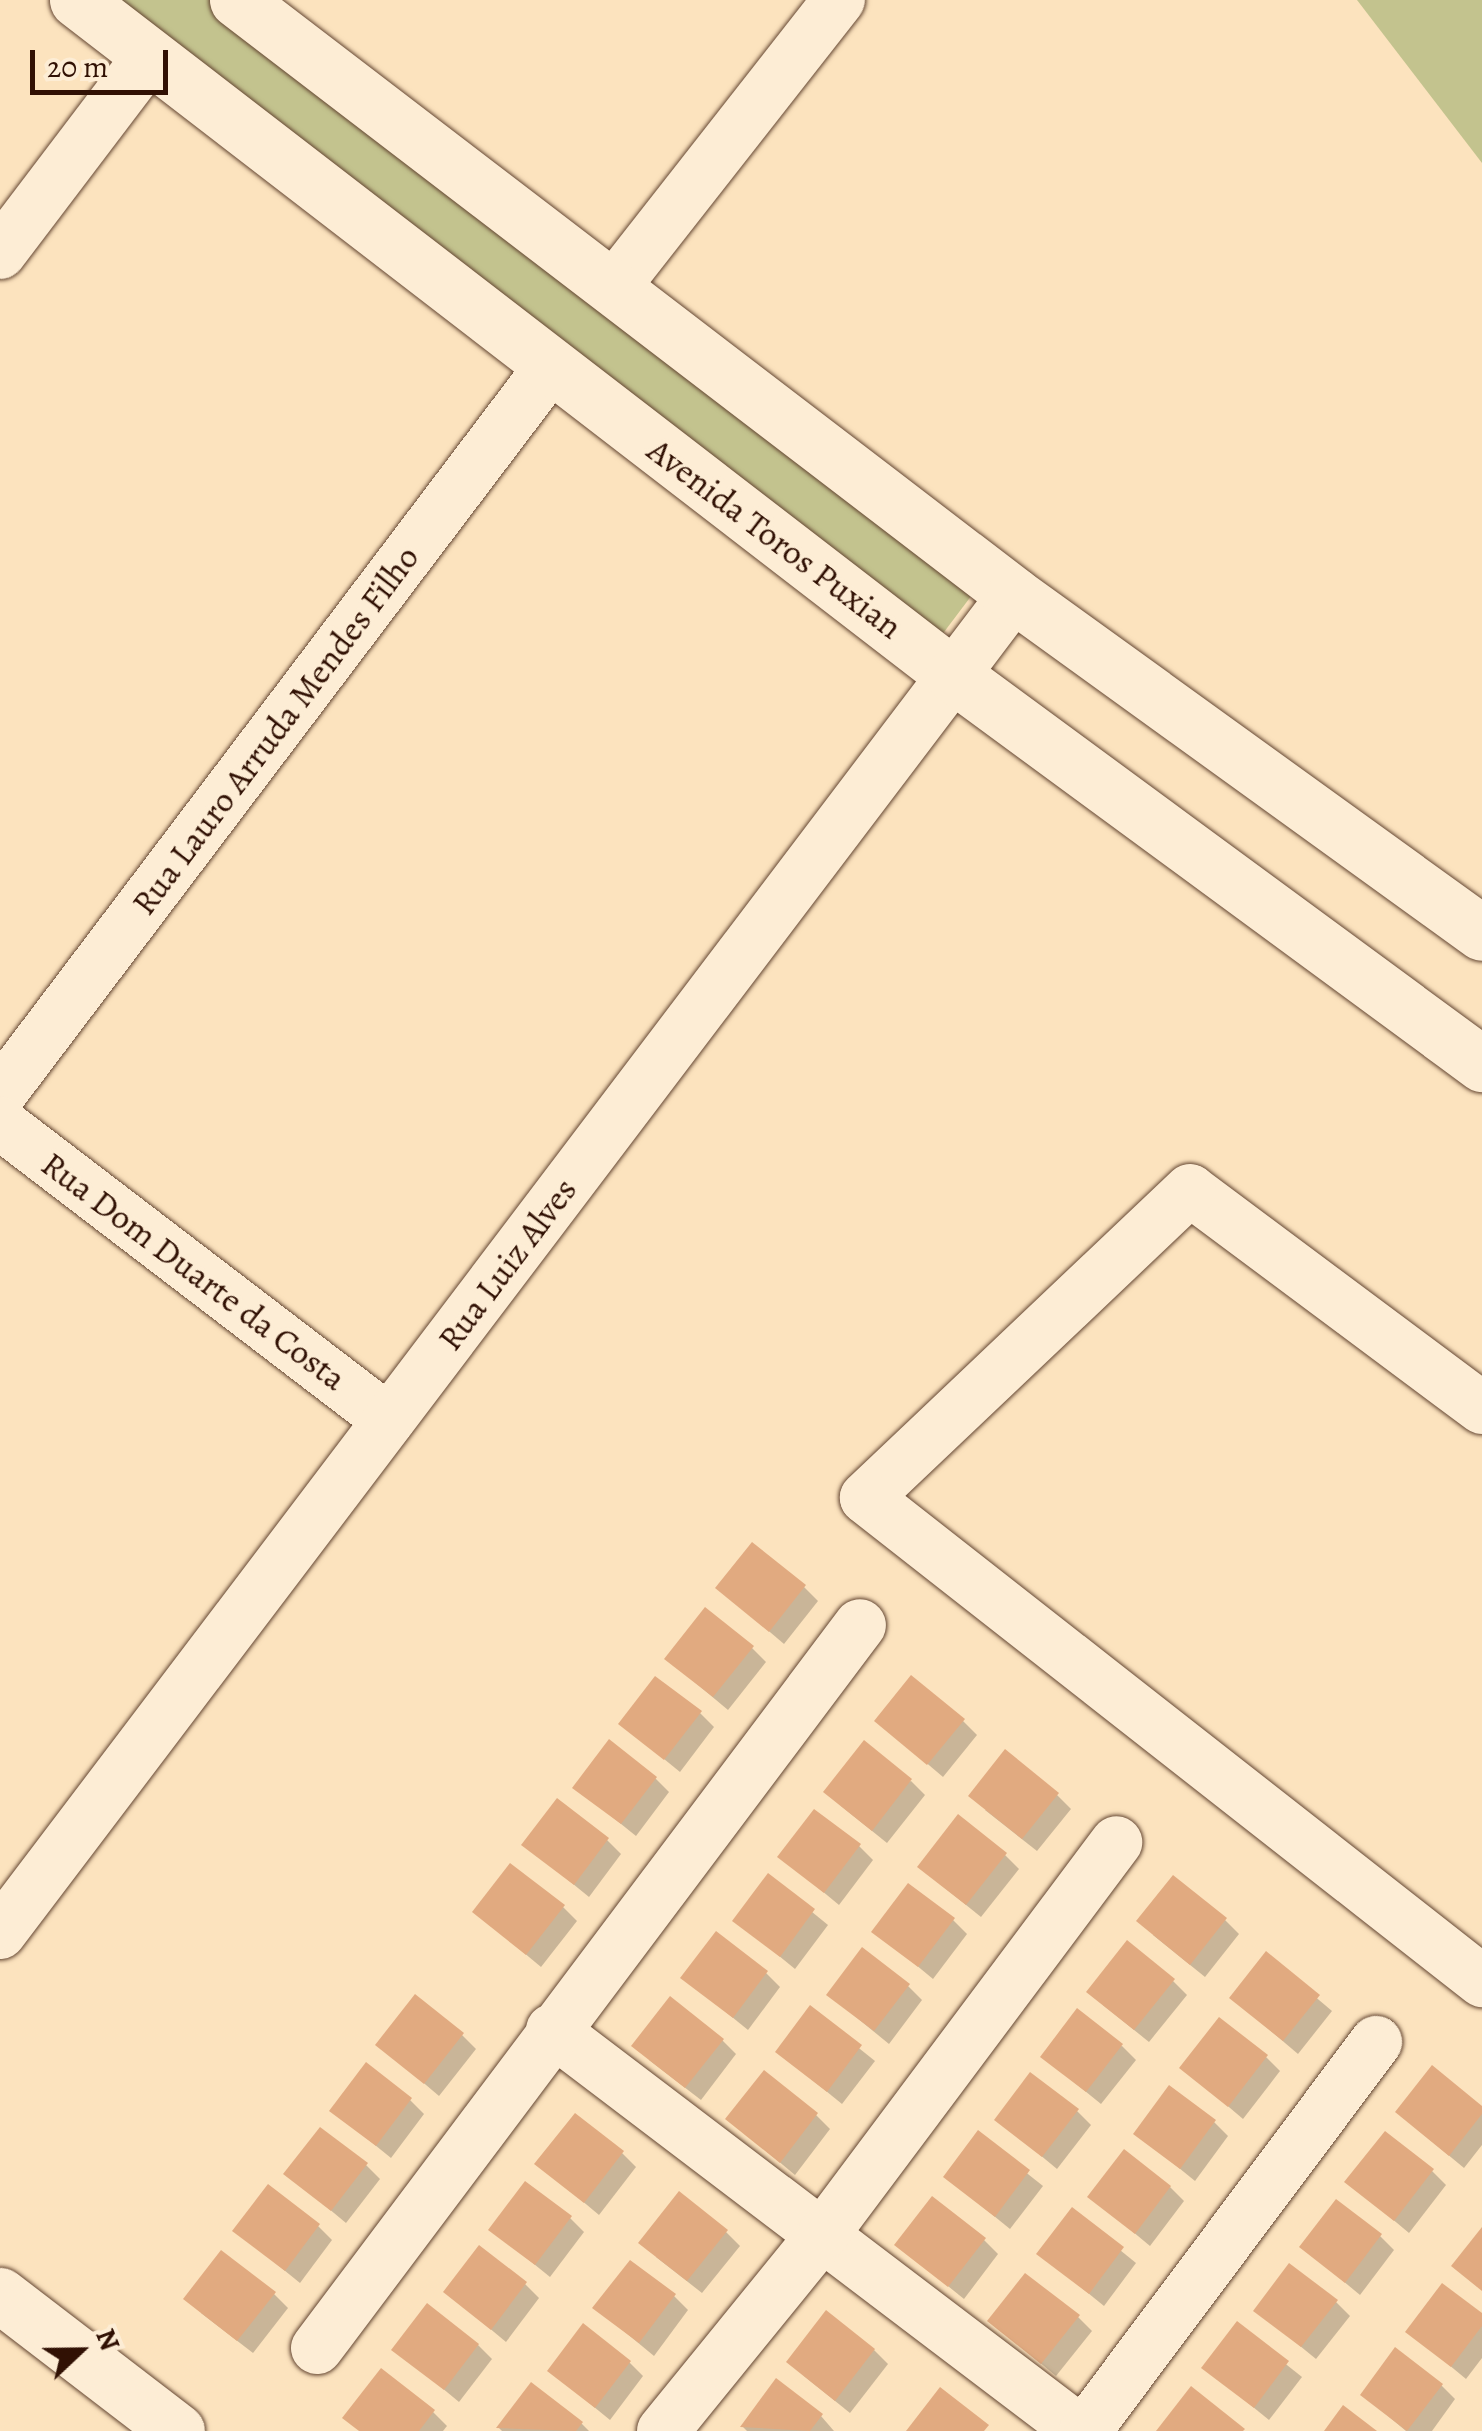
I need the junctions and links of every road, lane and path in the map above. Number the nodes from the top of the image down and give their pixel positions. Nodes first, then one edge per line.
1 (77, 0) edge
2 (237, 0) edge
3 (839, 0) edge
4 (149, 58) junction
5 (0, 253) edge
6 (613, 288) junction
7 (551, 366) junction
8 (1014, 595) junction
9 (953, 675) junction
10 (1482, 933) edge
11 (1482, 1064) edge
12 (0, 1094) edge
13 (0, 1123) edge
14 (1482, 1408) edge
15 (388, 1420) junction
16 (860, 1625) dead end
17 (1116, 1842) dead end
18 (0, 1933) edge
19 (1482, 1981) edge
20 (552, 2030) junction
21 (1376, 2042) dead end
22 (824, 2233) junction
23 (0, 2295) edge
24 (316, 2348) dead end
25 (177, 2431) edge
26 (662, 2431) edge
27 (1083, 2431) edge

1 - 4 main road, Avenida Toros Puxian
2 - 6 main road
3 - 6 street
4 - 5 street
4 - 7 main road, Avenida Toros Puxian
6 - 8 main road
7 - 9 main road, Avenida Toros Puxian
7 - 12 street, Rua Lauro Arruda Mendes Filho
8 - 9 street, Rua Luiz Alves
8 - 10 main road
9 - 11 main road, Avenida Toros Puxian
9 - 15 street, Rua Luiz Alves
13 - 15 street, Rua Dom Duarte da Costa
14 - 19 street
15 - 18 street, Rua Luiz Alves
16 - 20 street
17 - 22 street
20 - 22 street
20 - 24 street
21 - 27 street
22 - 26 street
22 - 27 street
23 - 25 main road

